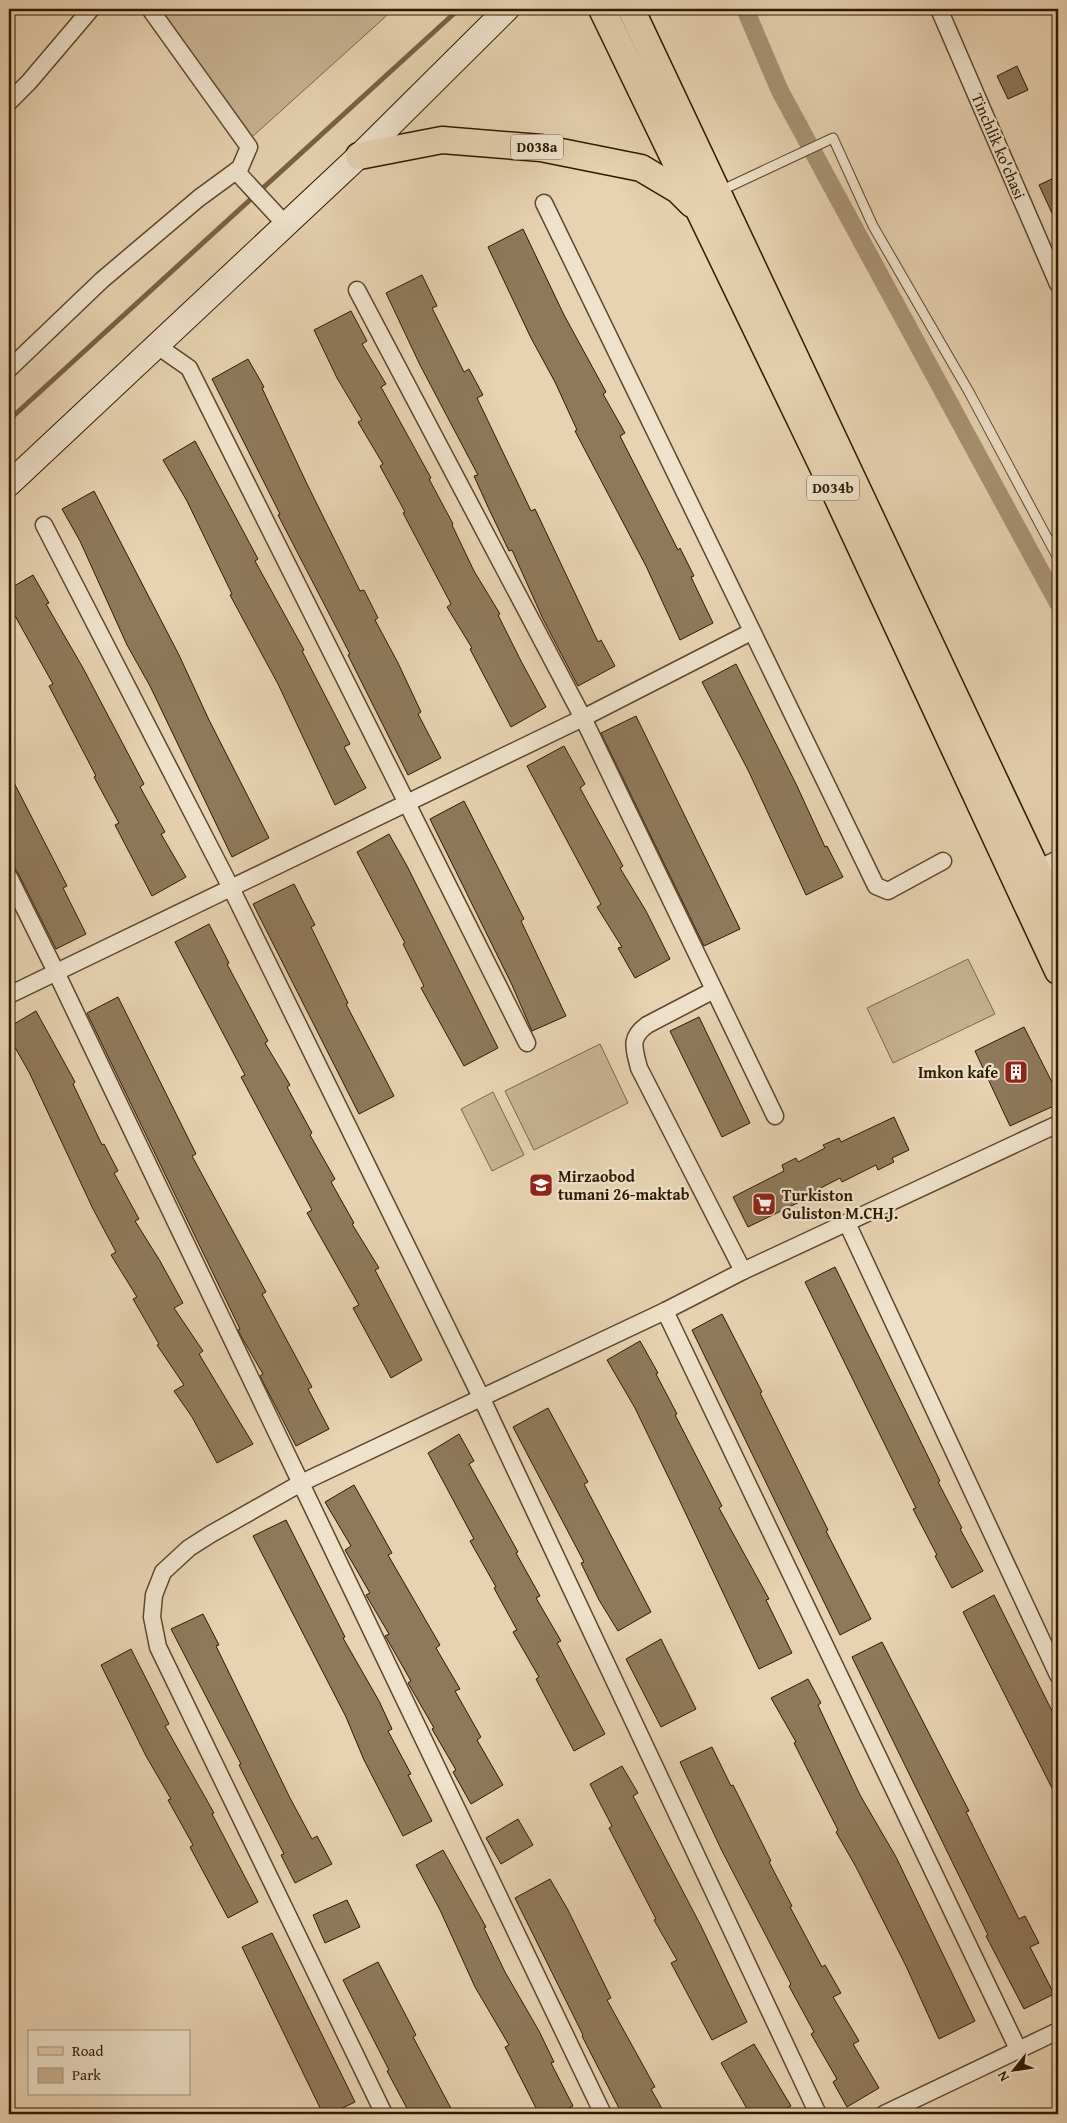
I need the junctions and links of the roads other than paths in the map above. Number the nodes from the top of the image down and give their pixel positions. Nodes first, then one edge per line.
1 (91, 9) edge
2 (150, 9) edge
3 (507, 9) edge
4 (602, 9) edge
5 (631, 9) edge
6 (939, 9) edge
7 (9, 102) edge
8 (359, 156) junction
9 (236, 171) junction
10 (717, 192) junction
11 (544, 203) dead end
12 (700, 211) junction
13 (285, 224) junction
14 (1058, 284) edge
15 (357, 290) dead end
16 (156, 345) junction
17 (9, 369) edge
18 (9, 484) edge
19 (44, 525) dead end
20 (1058, 558) edge
21 (751, 632) junction
22 (947, 708) junction
23 (582, 718) junction
24 (407, 803) junction
25 (943, 861) dead end
26 (1047, 864) edge
27 (9, 877) edge
28 (231, 888) junction
29 (1058, 915) edge
30 (1058, 971) edge
31 (56, 972) junction
32 (714, 990) junction
33 (9, 996) edge
34 (527, 1043) dead end
35 (775, 1116) dead end
36 (1058, 1124) edge
37 (847, 1223) junction
38 (743, 1271) junction
39 (664, 1311) junction
40 (481, 1397) junction
41 (301, 1483) junction
42 (1058, 1675) edge
43 (1058, 2031) edge
44 (1018, 2049) junction
45 (384, 2114) edge
46 (603, 2114) edge
47 (818, 2114) edge
48 (884, 2114) edge

1 - 7 street
2 - 9 street
3 - 8 main road
4 - 12 main road, D034b
5 - 10 main road, D034b
6 - 14 street, Tinchlik ko'chasi
8 - 12 main road, D038a
8 - 13 main road
9 - 13 street
9 - 17 street
10 - 20 lane
10 - 22 main road, D034b
11 - 21 street
12 - 22 main road, D034b
13 - 16 main road
15 - 23 street
16 - 18 main road
16 - 24 street
19 - 28 street
21 - 23 street
21 - 25 street
22 - 26 main road, D034b
22 - 30 main road, D034b
23 - 24 street
23 - 32 street
24 - 28 street
24 - 34 street
26 - 29 main road, D034b
27 - 31 street
28 - 31 street
28 - 40 street
31 - 33 street
31 - 41 street
32 - 35 street
32 - 38 street
36 - 37 street
37 - 38 street
37 - 42 street
38 - 39 street
39 - 40 street
39 - 44 street
40 - 41 street
40 - 47 street
41 - 45 street
41 - 46 street
43 - 44 street
44 - 48 street

